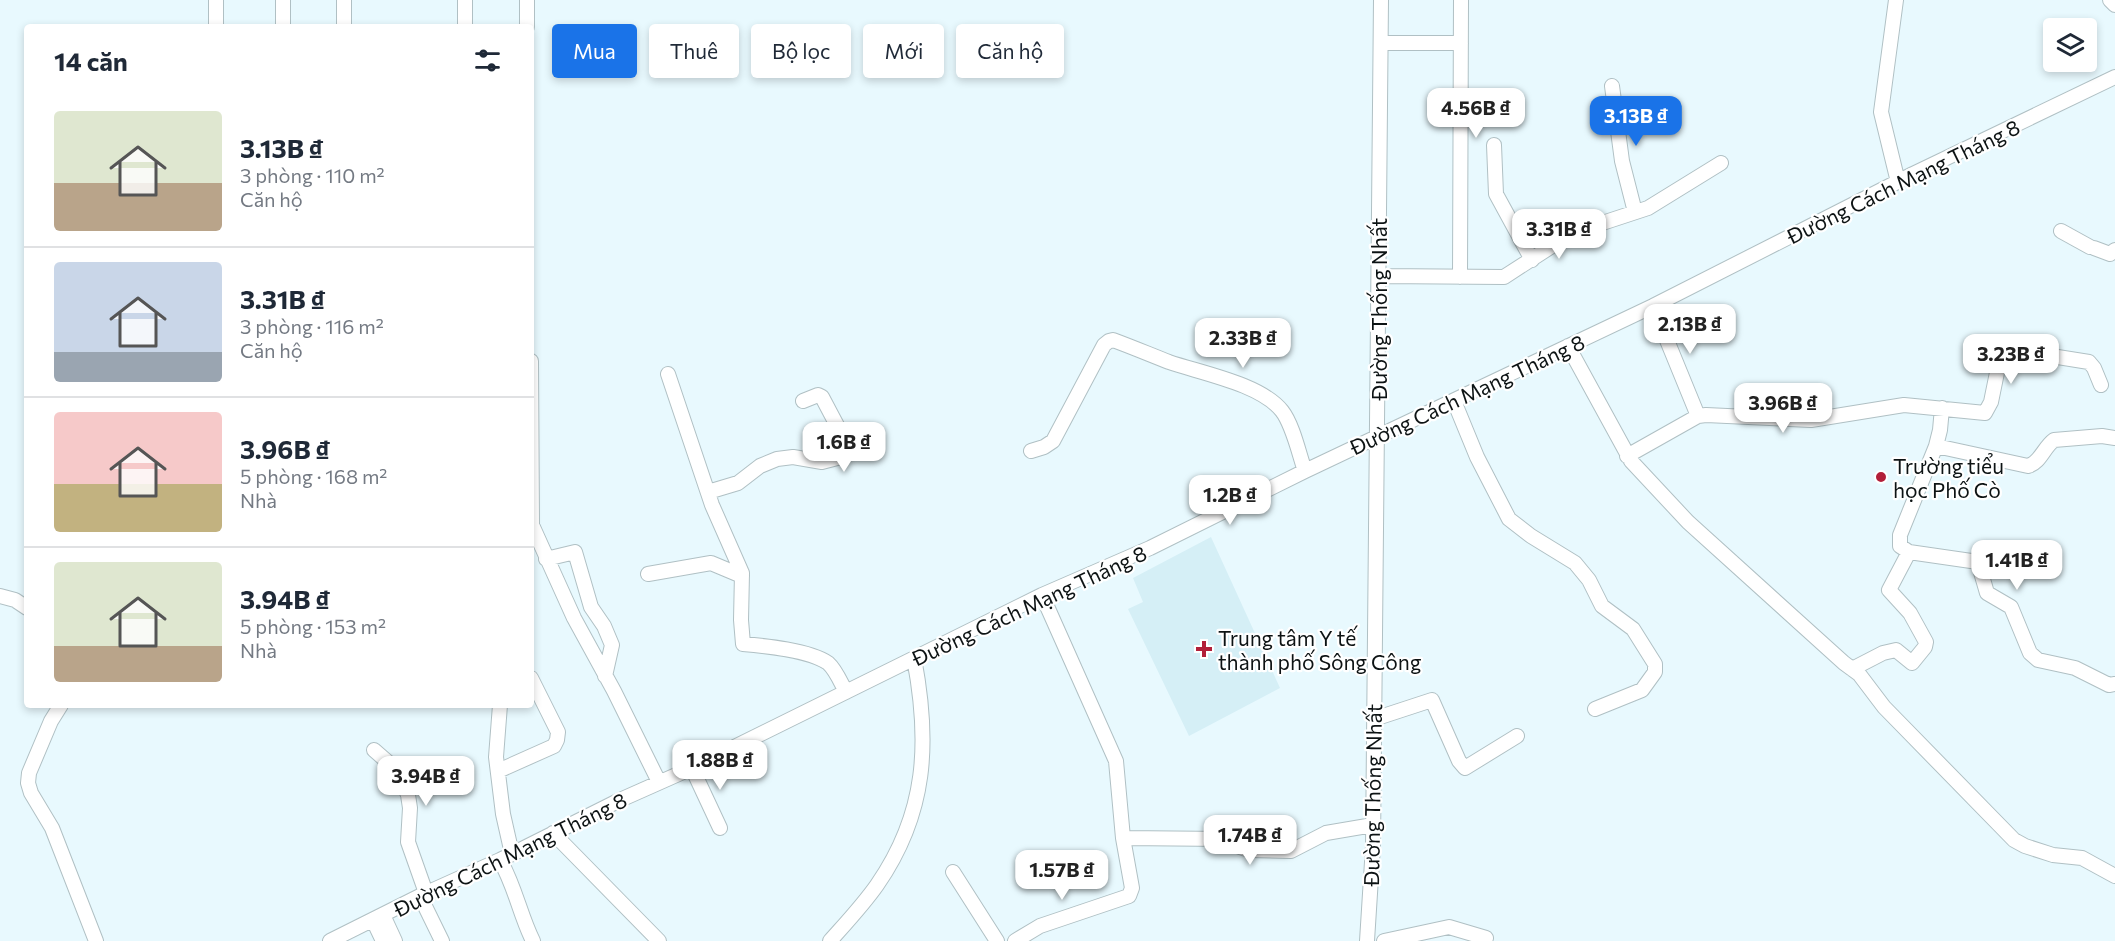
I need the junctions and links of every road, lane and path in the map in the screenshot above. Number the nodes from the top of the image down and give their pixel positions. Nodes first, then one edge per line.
1 (216, 0) edge
2 (283, 0) edge
3 (344, 0) edge
4 (465, 0) edge
5 (527, 0) edge
6 (1382, 0) edge
7 (1461, 0) edge
8 (1896, 0) edge
9 (2110, 0) edge
10 (2115, 5) edge
11 (216, 24) edge
12 (284, 24) edge
13 (344, 24) edge
14 (465, 24) edge
15 (527, 24) edge
16 (1381, 43) junction
17 (1461, 43) junction
18 (2115, 77) edge
19 (1612, 86) dead end
20 (1494, 145) dead end
21 (1721, 163) dead end
22 (1898, 182) junction
23 (1635, 212) junction
24 (2061, 231) dead end
25 (2115, 250) edge
26 (1532, 260) junction
27 (1378, 276) junction
28 (1460, 277) junction
29 (1653, 306) junction
30 (1569, 346) junction
31 (668, 374) dead end
32 (2101, 385) dead end
33 (803, 401) dead end
34 (1454, 401) junction
35 (1942, 408) junction
36 (1698, 416) junction
37 (1377, 436) junction
38 (2115, 438) edge
39 (1936, 446) junction
40 (1031, 451) dead end
41 (1628, 456) junction
42 (1305, 471) junction
43 (708, 492) junction
44 (534, 532) edge
45 (1909, 552) junction
46 (546, 559) junction
47 (648, 574) dead end
48 (742, 576) junction
49 (1042, 595) junction
50 (0, 596) edge
51 (24, 606) edge
52 (914, 658) junction
53 (1852, 669) junction
54 (605, 676) junction
55 (534, 684) edge
56 (2115, 684) edge
57 (846, 692) junction
58 (59, 708) edge
59 (500, 708) edge
60 (1594, 709) dead end
61 (1374, 719) junction
62 (1517, 736) dead end
63 (374, 750) dead end
64 (692, 768) junction
65 (498, 771) junction
66 (659, 782) junction
67 (1373, 825) junction
68 (720, 828) dead end
69 (554, 833) junction
70 (1123, 838) junction
71 (506, 857) junction
72 (953, 872) dead end
73 (2115, 876) edge
74 (423, 895) junction
75 (378, 917) junction
76 (1486, 938) dead end
77 (96, 941) edge
78 (330, 941) edge
79 (383, 941) edge
80 (395, 941) edge
81 (442, 941) edge
82 (533, 941) edge
83 (659, 941) edge
84 (830, 941) edge
85 (997, 941) edge
86 (1015, 941) edge
87 (1367, 941) edge
88 (1384, 941) edge

1 - 11 street
2 - 12 street
3 - 13 street
4 - 14 street
5 - 15 street
6 - 16 street, Đường Thống Nhất
7 - 17 street
8 - 22 street
9 - 10 street
16 - 17 street
16 - 27 street, Đường Thống Nhất
17 - 28 street
18 - 22 street, Đường Cách Mạng Tháng 8
19 - 23 street
20 - 26 street
21 - 23 street
22 - 29 street, Đường Cách Mạng Tháng 8
23 - 26 street
24 - 25 street
26 - 28 street
27 - 28 street
27 - 37 street, Đường Thống Nhất
29 - 30 street, Đường Cách Mạng Tháng 8
29 - 36 street
30 - 34 street, Đường Cách Mạng Tháng 8
30 - 41 street
31 - 43 street
32 - 35 street
33 - 43 street
34 - 37 street, Đường Cách Mạng Tháng 8
34 - 60 street
35 - 36 street
35 - 39 street
36 - 41 street
37 - 42 street, Đường Cách Mạng Tháng 8
37 - 61 street, Đường Thống Nhất
38 - 39 street
39 - 45 street
40 - 42 street
41 - 53 street
42 - 49 street, Đường Cách Mạng Tháng 8
43 - 48 street
44 - 46 street
45 - 53 street
45 - 56 street
46 - 54 street
46 - 54 street
47 - 48 street
48 - 57 street
49 - 52 street, Đường Cách Mạng Tháng 8
49 - 70 street
50 - 51 street
52 - 57 street, Đường Cách Mạng Tháng 8
52 - 84 street
53 - 73 street
54 - 66 street
55 - 65 street
57 - 64 street, Đường Cách Mạng Tháng 8
58 - 77 street
59 - 65 street
61 - 62 street
61 - 67 street, Đường Thống Nhất
63 - 74 street
64 - 66 street, Đường Cách Mạng Tháng 8
64 - 68 street
65 - 71 street
66 - 69 street, Đường Cách Mạng Tháng 8
67 - 70 street
67 - 87 street, Đường Thống Nhất
69 - 71 street, Đường Cách Mạng Tháng 8
69 - 83 street
70 - 86 street
71 - 74 street, Đường Cách Mạng Tháng 8
71 - 82 street
72 - 85 street
74 - 75 street, Đường Cách Mạng Tháng 8
74 - 81 street
75 - 78 street, Đường Cách Mạng Tháng 8
75 - 79 street
75 - 80 street
76 - 88 street

